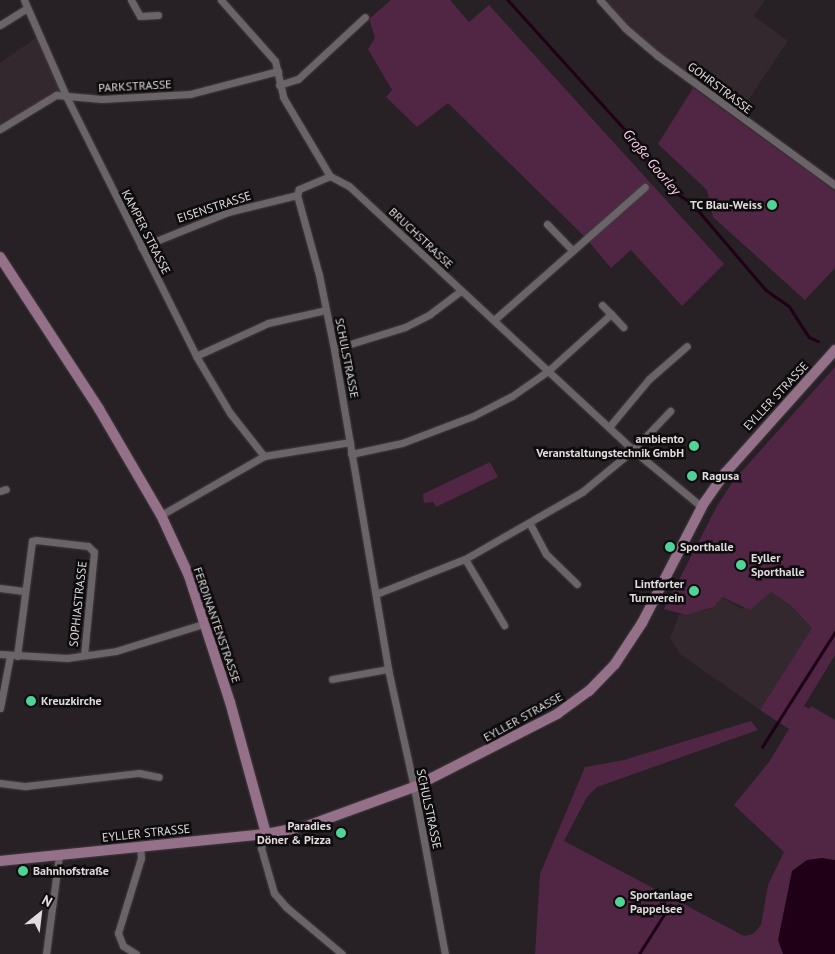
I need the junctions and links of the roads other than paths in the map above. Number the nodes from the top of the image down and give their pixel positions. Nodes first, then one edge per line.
1 (24, 0) edge
2 (131, 0) edge
3 (222, 0) edge
4 (600, 0) edge
5 (27, 8) junction
6 (158, 14) dead end
7 (365, 17) dead end
8 (0, 25) edge
9 (278, 71) junction
10 (279, 85) junction
11 (67, 98) junction
12 (0, 129) edge
13 (330, 176) junction
14 (834, 183) edge
15 (646, 187) dead end
16 (297, 195) junction
17 (547, 224) dead end
18 (140, 247) junction
19 (573, 251) junction
20 (0, 257) edge
21 (460, 291) junction
22 (602, 305) dead end
23 (326, 310) junction
24 (611, 314) junction
25 (494, 320) junction
26 (623, 327) dead end
27 (687, 346) dead end
28 (334, 349) junction
29 (835, 350) edge
30 (196, 356) junction
31 (548, 371) junction
32 (670, 411) dead end
33 (609, 427) junction
34 (350, 442) junction
35 (633, 450) junction
36 (351, 454) junction
37 (264, 456) junction
38 (702, 507) junction
39 (161, 515) junction
40 (530, 524) junction
41 (465, 560) junction
42 (577, 584) dead end
43 (0, 588) edge
44 (24, 591) junction
45 (376, 594) junction
46 (206, 623) junction
47 (504, 624) dead end
48 (0, 654) edge
49 (84, 655) junction
50 (14, 656) junction
51 (388, 670) junction
52 (332, 679) dead end
53 (0, 708) edge
54 (159, 777) dead end
55 (0, 784) edge
56 (414, 786) junction
57 (266, 834) junction
58 (140, 846) junction
59 (59, 855) junction
60 (0, 861) edge
61 (46, 954) edge
62 (136, 954) edge
63 (342, 954) edge
64 (445, 954) edge

1 - 5 street, KAMPER STRASSE
2 - 6 street
3 - 9 street
4 - 14 street, GOHRSTRASSE
5 - 8 street
5 - 11 street, KAMPER STRASSE
7 - 10 street
9 - 10 street
9 - 11 street, PARKSTRASSE
10 - 13 street
11 - 12 street, PARKSTRASSE
11 - 18 street, KAMPER STRASSE
13 - 16 street
13 - 21 street, BRUCHSTRASSE
15 - 19 street
16 - 18 street, EISENSTRASSE
16 - 23 street, SCHULSTRASSE
17 - 19 street
18 - 30 street, KAMPER STRASSE
19 - 25 street
20 - 39 main road, FERDINANTENSTRASSE
21 - 25 street, BRUCHSTRASSE
21 - 28 street
22 - 24 street
23 - 28 street, SCHULSTRASSE
23 - 30 street
24 - 26 street
24 - 31 street
25 - 31 street, BRUCHSTRASSE
27 - 33 street
28 - 34 street, SCHULSTRASSE
29 - 38 main road, EYLLER STRASSE
30 - 37 street, KAMPER STRASSE
31 - 33 street, BRUCHSTRASSE
31 - 36 street
32 - 35 street
33 - 35 street, BRUCHSTRASSE
34 - 36 street, SCHULSTRASSE
34 - 37 street
35 - 38 street, BRUCHSTRASSE
35 - 40 street
36 - 45 street, SCHULSTRASSE
37 - 39 street
38 - 56 main road, EYLLER STRASSE
39 - 46 main road, FERDINANTENSTRASSE
40 - 41 street
40 - 42 street
41 - 45 street
41 - 47 street
43 - 44 street
44 - 49 street, SOPHIASTRASSE
44 - 50 street, SOPHIASTRASSE
45 - 51 street, SCHULSTRASSE
46 - 49 street
46 - 57 main road, FERDINANTENSTRASSE
48 - 50 street
49 - 50 street
50 - 53 street, SOPHIASTRASSE
51 - 52 street
51 - 56 street, SCHULSTRASSE
54 - 55 street
56 - 57 main road, EYLLER STRASSE
56 - 64 street, SCHULSTRASSE
57 - 58 main road, EYLLER STRASSE
57 - 63 street, FERDINANTENSTRASSE
58 - 59 main road, EYLLER STRASSE
58 - 62 street
59 - 60 main road, EYLLER STRASSE
59 - 61 street

